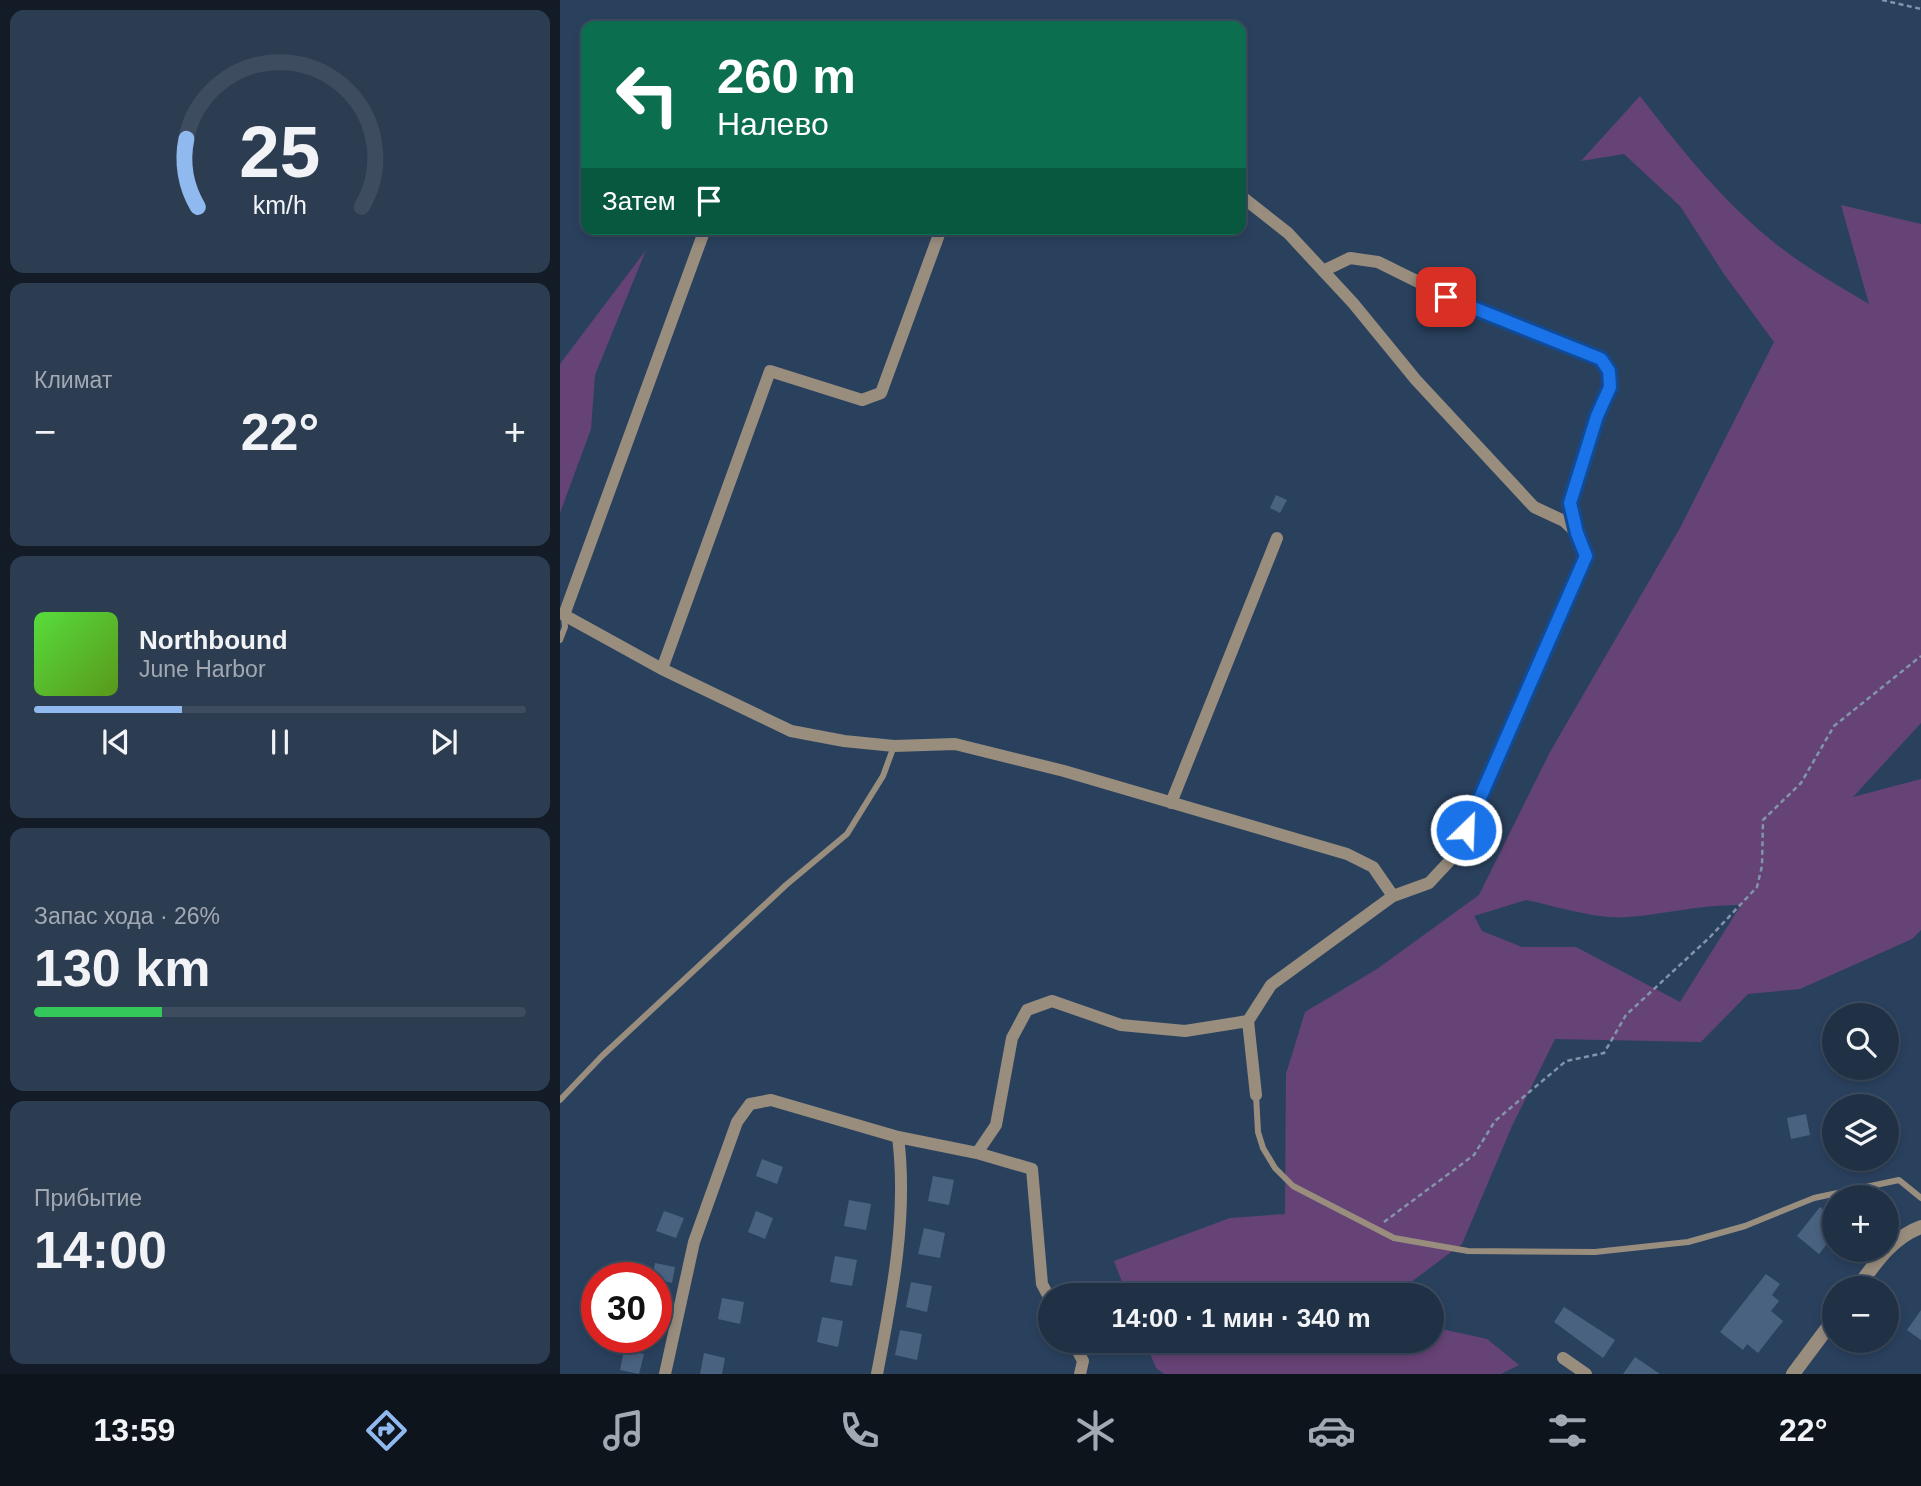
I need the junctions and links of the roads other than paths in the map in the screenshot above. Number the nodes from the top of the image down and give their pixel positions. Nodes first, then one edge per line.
1 (1246, 200) edge
2 (703, 235) edge
3 (939, 235) edge
4 (1323, 271) junction
5 (1577, 533) junction
6 (1277, 538) dead end
7 (564, 615) junction
8 (560, 640) edge
9 (663, 669) junction
10 (894, 746) junction
11 (1171, 803) junction
12 (1393, 896) junction
13 (1248, 1021) junction
14 (1256, 1095) joint
15 (560, 1100) edge
16 (898, 1137) junction
17 (977, 1153) junction
18 (1921, 1198) edge
19 (1921, 1227) edge
20 (1866, 1276) edge
21 (1042, 1283) edge
22 (1822, 1335) edge
23 (1563, 1358) dead end
24 (665, 1374) edge
25 (877, 1374) edge
26 (1586, 1374) edge
27 (1793, 1374) edge

1 - 4 street
2 - 7 street
3 - 9 street
4 - 5 street
4 - 5 street
5 - 12 street
6 - 11 street
7 - 8 lane
7 - 9 street
9 - 10 street
10 - 11 street
10 - 15 lane
11 - 12 street
12 - 13 street
13 - 14 street
13 - 17 street
14 - 18 lane
16 - 17 street
16 - 24 street
16 - 25 street
17 - 21 street
19 - 20 street
22 - 27 street
23 - 26 street

